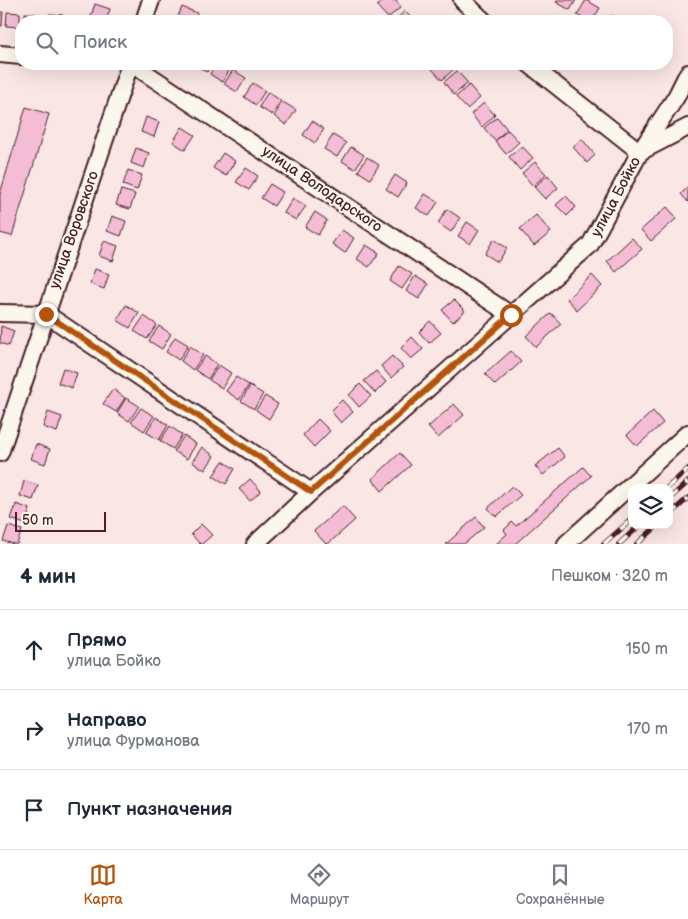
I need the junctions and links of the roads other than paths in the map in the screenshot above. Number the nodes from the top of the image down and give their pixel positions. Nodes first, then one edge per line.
1 (151, 0) edge
2 (462, 0) edge
3 (146, 15) edge
4 (478, 15) edge
5 (0, 54) edge
6 (15, 55) edge
7 (129, 70) edge
8 (140, 70) edge
9 (537, 70) edge
10 (688, 72) edge
11 (688, 127) edge
12 (640, 152) junction
13 (0, 313) edge
14 (46, 314) junction
15 (511, 315) junction
16 (688, 433) edge
17 (0, 453) edge
18 (311, 492) junction
19 (255, 544) edge
20 (566, 544) edge

1 - 3 street
2 - 4 street
5 - 6 street
7 - 14 street, улица Воровского
8 - 15 street, улица Володарского
9 - 12 street
10 - 12 street, улица Бойко
11 - 12 street
12 - 15 street, улица Бойко
13 - 14 street
14 - 17 street, улица Воровского
14 - 18 street
15 - 18 street, улица Бойко
16 - 20 street
18 - 19 street, улица Бойко

